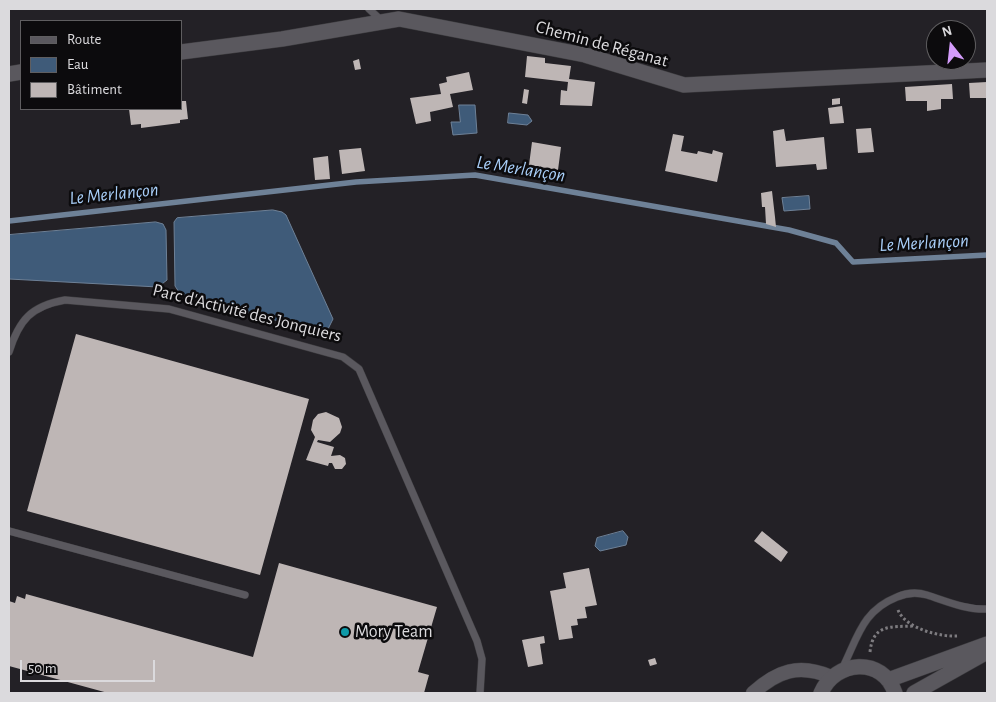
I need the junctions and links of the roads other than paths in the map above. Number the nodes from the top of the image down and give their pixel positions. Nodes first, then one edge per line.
1 (370, 9) edge
2 (382, 22) junction
3 (182, 52) edge
4 (987, 70) edge
5 (9, 352) edge
6 (9, 530) edge
7 (245, 595) dead end
8 (987, 609) edge
9 (987, 644) edge
10 (987, 652) edge
11 (837, 673) junction
12 (888, 680) junction
13 (480, 693) edge
14 (753, 693) edge
15 (821, 693) edge
16 (896, 693) edge
17 (914, 693) edge

1 - 2 lane
2 - 3 street, Chemin de Réganat
2 - 4 street, Chemin de Réganat
5 - 13 lane, Parc d'Activité des Jonquiers
6 - 7 lane
8 - 11 lane
9 - 12 street
10 - 17 street
11 - 12 street
11 - 14 street
11 - 15 street
12 - 16 street

